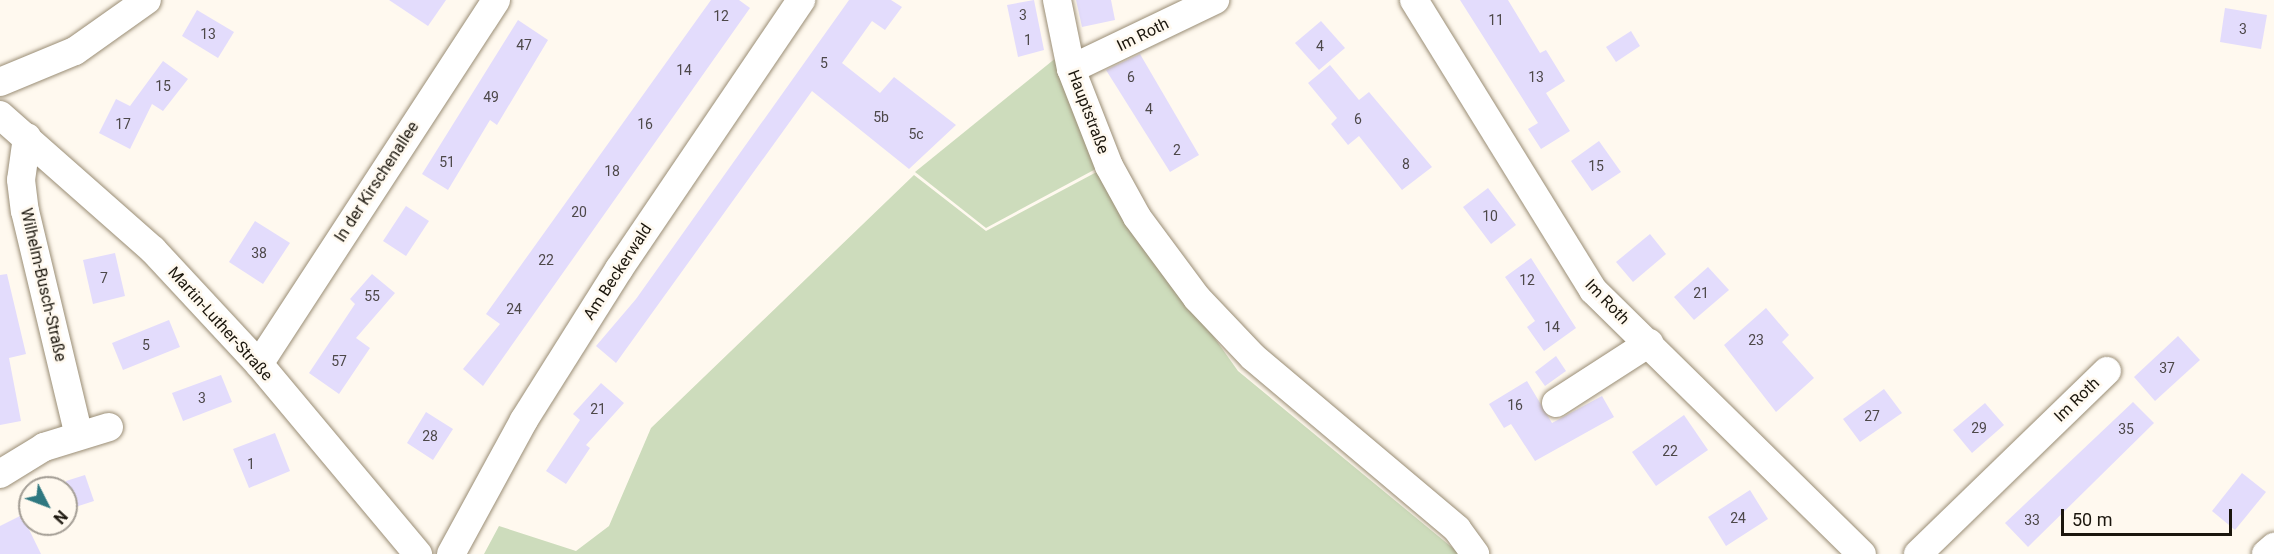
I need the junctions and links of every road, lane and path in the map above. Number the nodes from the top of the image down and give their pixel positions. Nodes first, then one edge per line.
1 (147, 0) edge
2 (495, 0) edge
3 (801, 0) edge
4 (1057, 0) edge
5 (1215, 0) edge
6 (1414, 0) edge
7 (1071, 69) junction
8 (0, 82) edge
9 (0, 115) edge
10 (27, 137) junction
11 (1649, 343) junction
12 (259, 364) junction
13 (2107, 371) dead end
14 (1556, 403) dead end
15 (109, 427) dead end
16 (78, 432) junction
17 (0, 474) edge
18 (2274, 547) edge
19 (418, 554) edge
20 (451, 554) edge
21 (1475, 554) edge
22 (1862, 554) edge
23 (1918, 554) edge
24 (2266, 554) edge

1 - 8 street
2 - 12 street, In der Kirschenallee
3 - 20 street, Am Beckerwald
4 - 7 street, Hauptstraße
5 - 7 street, Im Roth
6 - 11 street, Im Roth
7 - 21 street, Hauptstraße
9 - 10 street, Martin-Luther-Straße
10 - 12 street, Martin-Luther-Straße
10 - 16 street, Wilhelm-Busch-Straße
11 - 14 street
11 - 22 street, Im Roth
12 - 19 street, Martin-Luther-Straße
13 - 23 street, Im Roth
15 - 16 street
16 - 17 street
18 - 24 street

